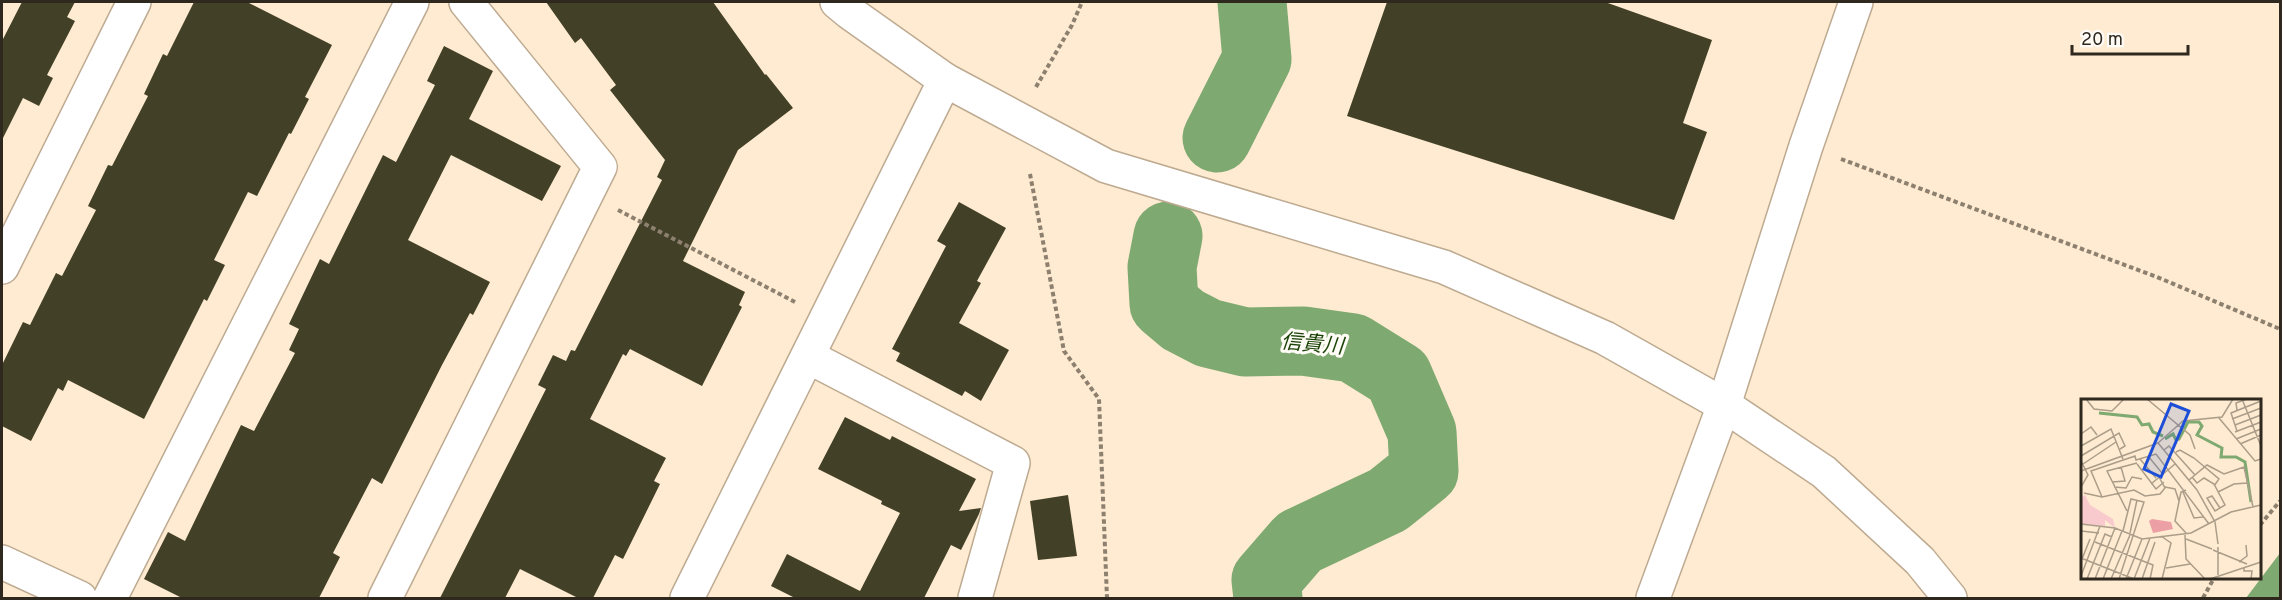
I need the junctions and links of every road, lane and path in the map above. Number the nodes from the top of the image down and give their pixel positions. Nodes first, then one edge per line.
1 (134, 2) edge
2 (412, 2) edge
3 (466, 2) edge
4 (837, 2) edge
5 (1082, 2) edge
6 (1856, 2) edge
7 (945, 80) junction
8 (1036, 87) dead end
9 (1806, 146) junction
10 (1030, 174) dead end
11 (587, 194) junction
12 (2, 267) edge
13 (798, 303) dead end
14 (2280, 329) edge
15 (809, 357) junction
16 (1724, 405) junction
17 (2280, 501) edge
18 (2261, 523) edge
19 (2, 562) edge
20 (2213, 579) edge
21 (80, 598) edge
22 (110, 598) edge
23 (385, 598) edge
24 (687, 598) edge
25 (975, 598) edge
26 (1107, 598) edge
27 (1653, 598) edge
28 (1950, 598) edge
29 (2203, 598) edge

1 - 12 street
2 - 22 street
3 - 11 street
4 - 7 street
5 - 8 path
6 - 9 street
7 - 15 street
7 - 16 street
9 - 14 path
9 - 16 street
10 - 26 path
11 - 13 path
11 - 23 street
15 - 24 street
15 - 25 street
16 - 27 street
16 - 28 street
17 - 18 path
19 - 21 street
20 - 29 path

